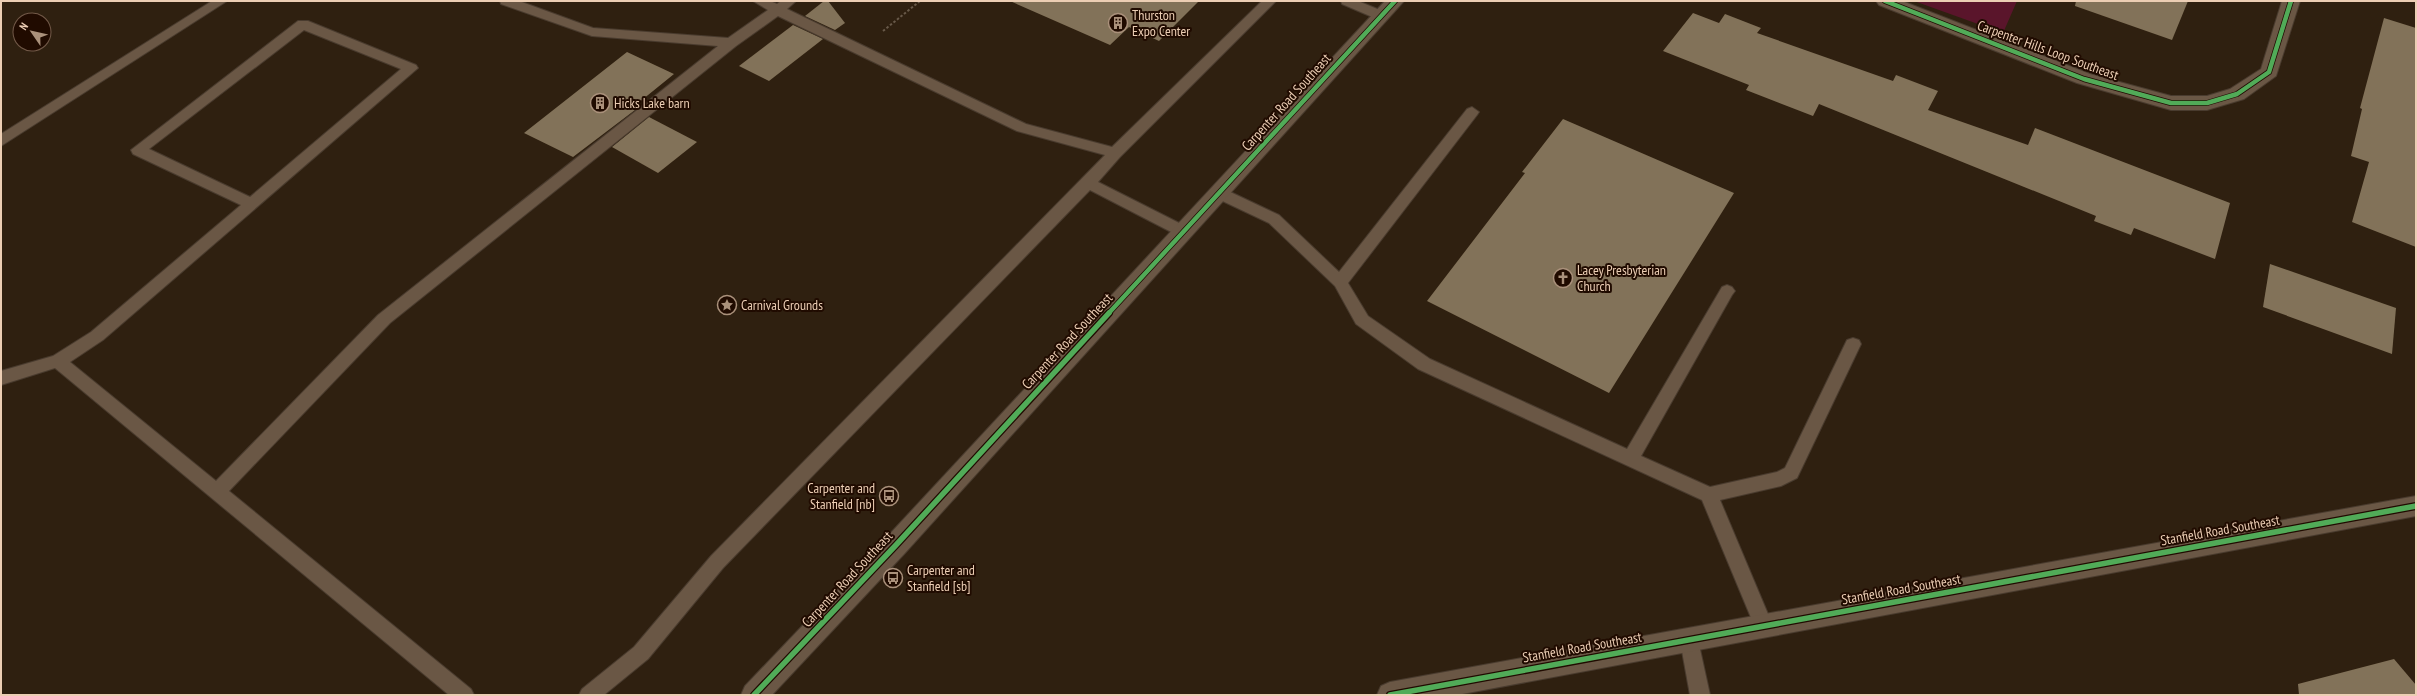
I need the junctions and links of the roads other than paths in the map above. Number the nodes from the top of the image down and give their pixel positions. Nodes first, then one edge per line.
1 (221, 1) edge
2 (506, 1) edge
3 (759, 1) edge
4 (1270, 1) edge
5 (1347, 1) edge
6 (1886, 1) edge
7 (2292, 1) edge
8 (784, 5) edge
9 (1388, 8) edge
10 (732, 43) junction
11 (1472, 112) dead end
12 (1, 141) edge
13 (1115, 153) junction
14 (1088, 183) junction
15 (1219, 193) junction
16 (252, 204) junction
17 (1184, 232) junction
18 (1340, 282) junction
19 (1727, 291) dead end
20 (1853, 344) dead end
21 (58, 361) junction
22 (1, 378) edge
23 (1630, 459) junction
24 (217, 492) junction
25 (1709, 495) junction
26 (2416, 506) edge
27 (1764, 626) junction
28 (1689, 640) junction
29 (464, 695) edge
30 (588, 695) edge
31 (754, 695) edge
32 (1390, 695) edge
33 (1700, 695) edge

1 - 12 lane
2 - 10 lane
3 - 8 lane
4 - 13 lane
5 - 9 lane
6 - 7 street, Carpenter Hills Loop Southeast
8 - 10 lane
8 - 13 lane
9 - 15 street, Carpenter Road Southeast
10 - 24 lane
11 - 18 lane
13 - 14 lane
14 - 17 lane
14 - 30 lane
15 - 17 street, Carpenter Road Southeast
15 - 18 lane
16 - 16 lane
16 - 21 lane
17 - 31 street, Carpenter Road Southeast
18 - 23 lane
19 - 23 lane
20 - 25 lane
21 - 22 lane
21 - 24 lane
23 - 25 lane
24 - 29 lane
25 - 27 lane
26 - 27 street, Stanfield Road Southeast
27 - 28 street, Stanfield Road Southeast
28 - 32 street, Stanfield Road Southeast
28 - 33 lane

